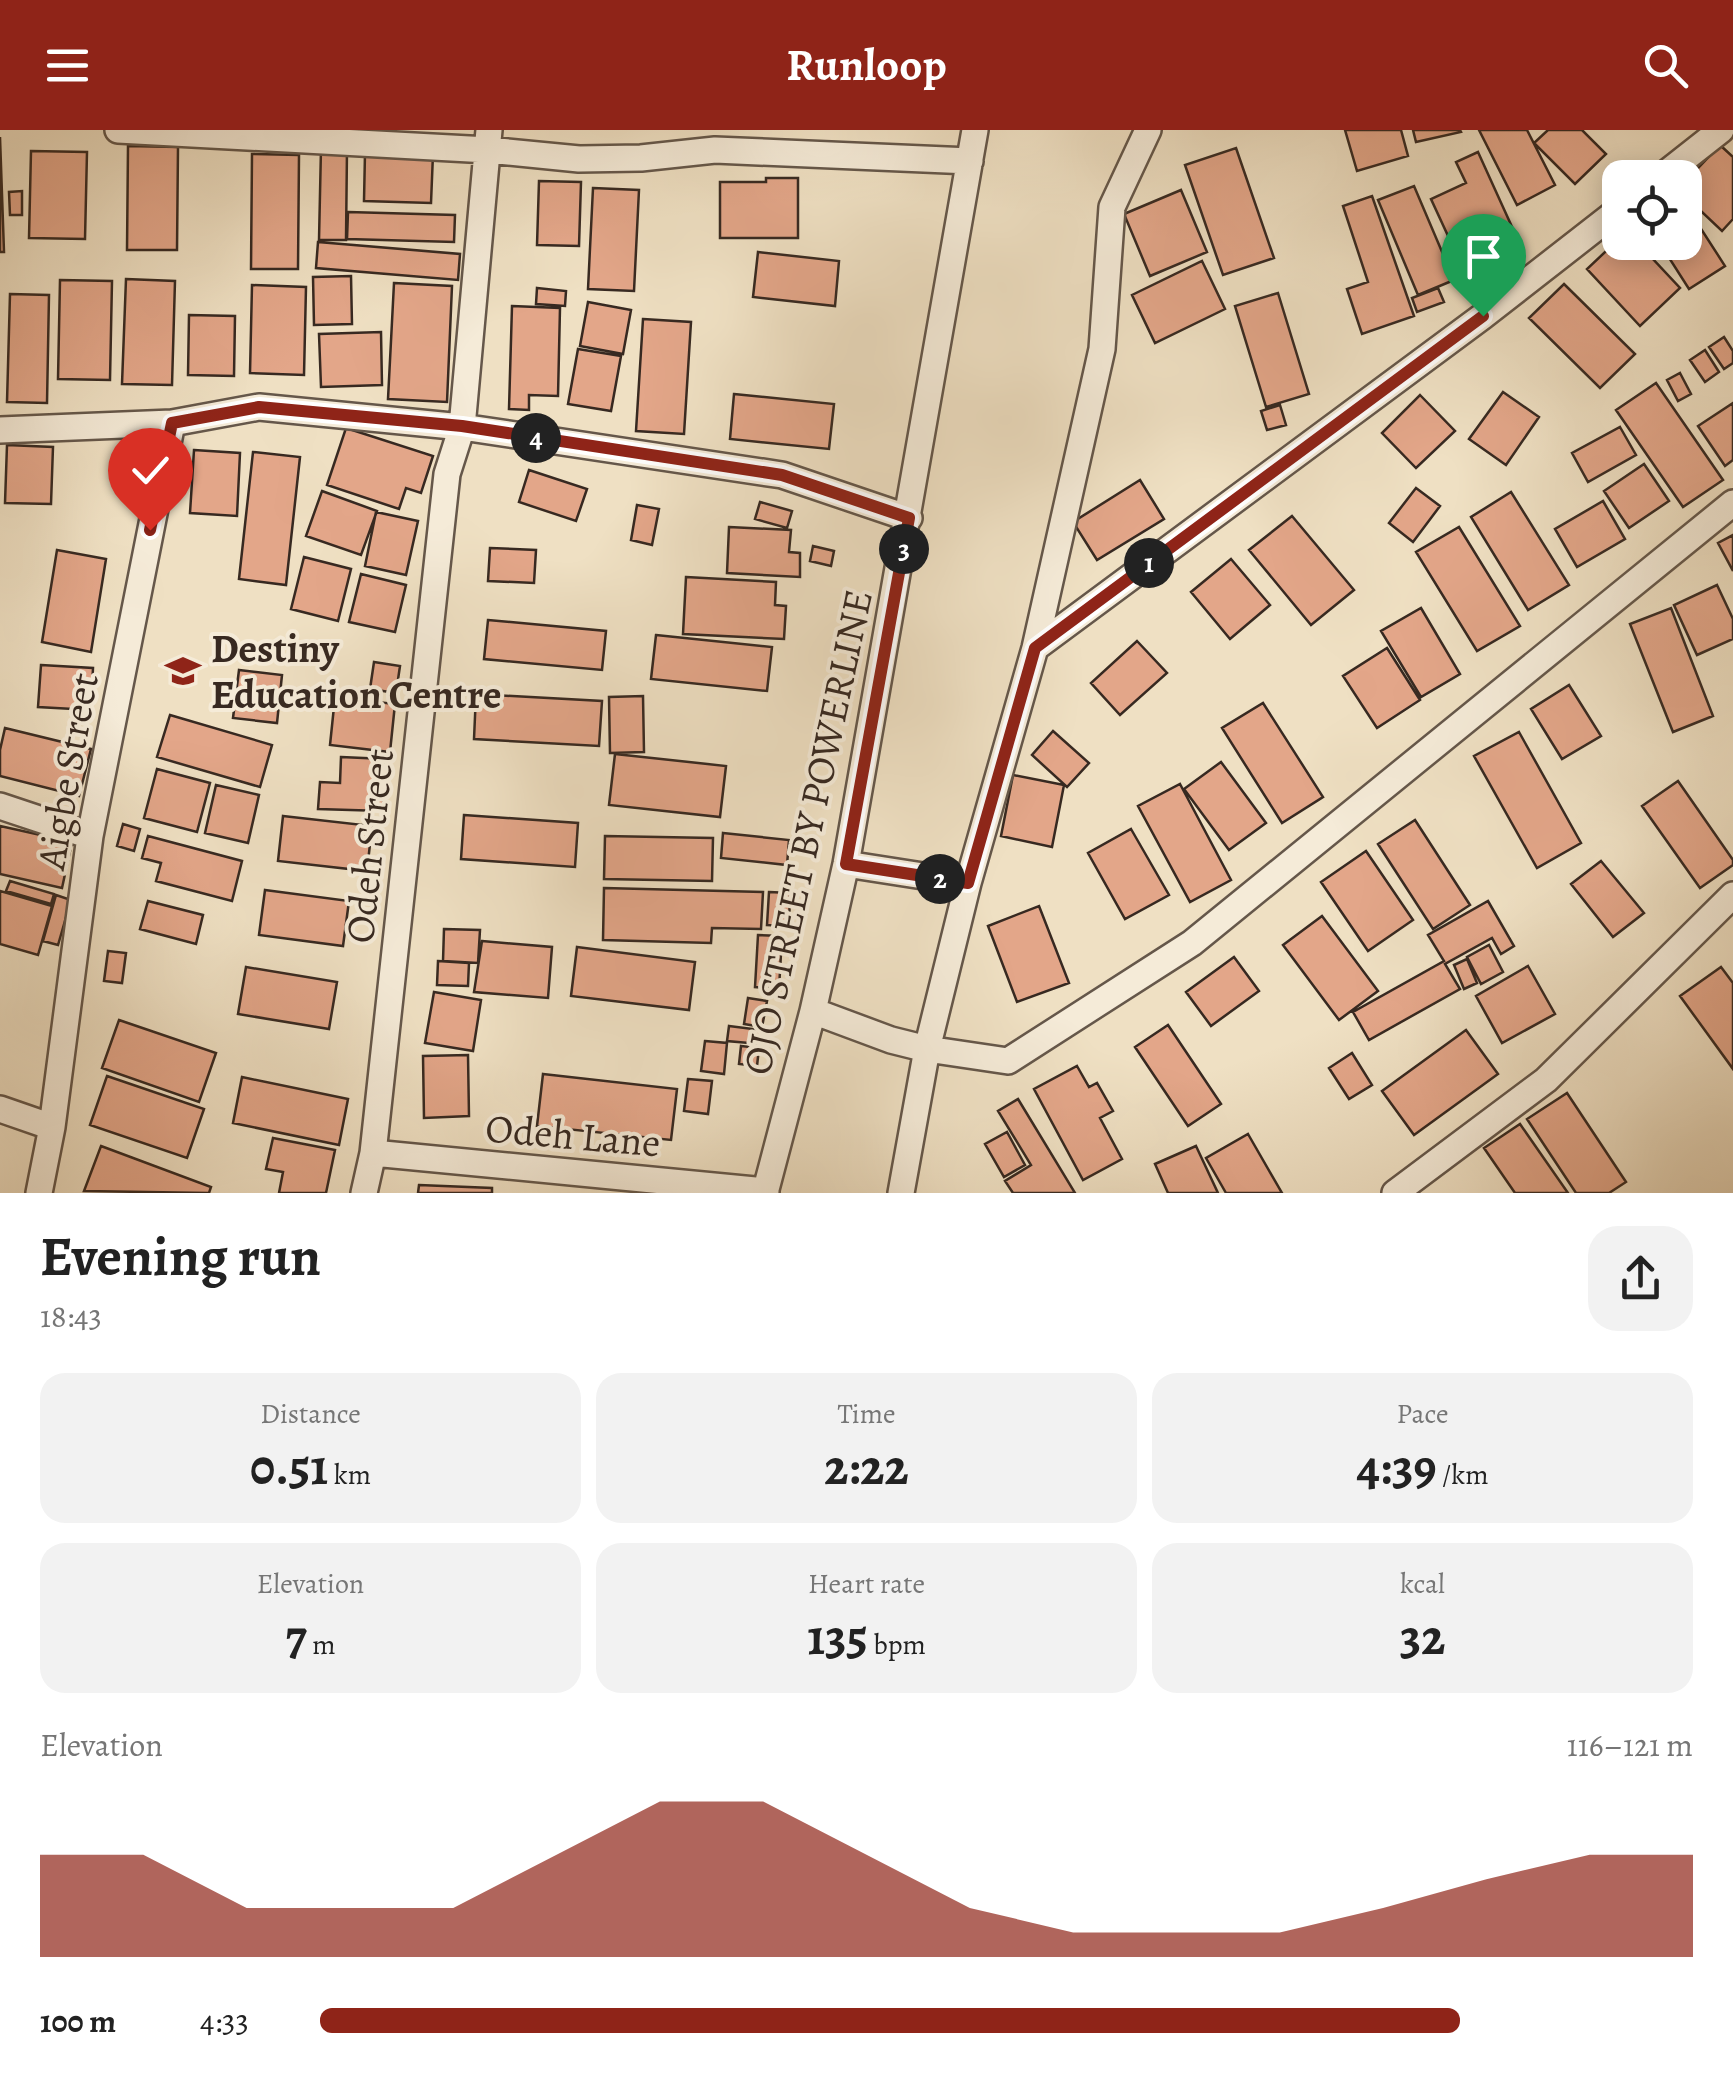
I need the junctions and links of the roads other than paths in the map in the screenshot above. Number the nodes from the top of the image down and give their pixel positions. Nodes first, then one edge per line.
1 (118, 130) edge
2 (976, 130) edge
3 (1148, 130) edge
4 (1721, 130) edge
5 (188, 132) edge
6 (488, 140) edge
7 (1683, 160) edge
8 (970, 161) junction
9 (1602, 223) edge
10 (172, 423) junction
11 (462, 426) junction
12 (0, 430) edge
13 (1733, 502) edge
14 (909, 518) junction
15 (1035, 648) junction
16 (0, 806) edge
17 (90, 836) junction
18 (846, 864) junction
19 (968, 883) junction
20 (1733, 896) edge
21 (813, 1011) junction
22 (927, 1049) junction
23 (0, 1110) edge
24 (52, 1127) junction
25 (372, 1154) junction
26 (765, 1192) edge
27 (39, 1193) edge
28 (364, 1193) edge
29 (901, 1193) edge
30 (1394, 1193) edge

1 - 5 street
2 - 8 street, OJO STREET BY POWERLINE
3 - 15 street
4 - 7 street
5 - 6 street
6 - 8 street
6 - 11 street, Odeh Street
8 - 14 street, OJO STREET BY POWERLINE
9 - 15 street
10 - 11 street
10 - 12 street
10 - 17 street, Aigbe Street
11 - 14 street
11 - 25 street, Odeh Street
13 - 22 street
14 - 18 street, OJO STREET BY POWERLINE
15 - 19 street
16 - 17 street
17 - 24 street, Aigbe Street
18 - 19 street
18 - 21 street, OJO STREET BY POWERLINE
19 - 22 street
20 - 30 street
21 - 22 street
21 - 26 street, OJO STREET BY POWERLINE
22 - 29 street
23 - 24 street
24 - 27 street, Aigbe Street
25 - 26 street, Odeh Lane
25 - 28 street, Odeh Street

